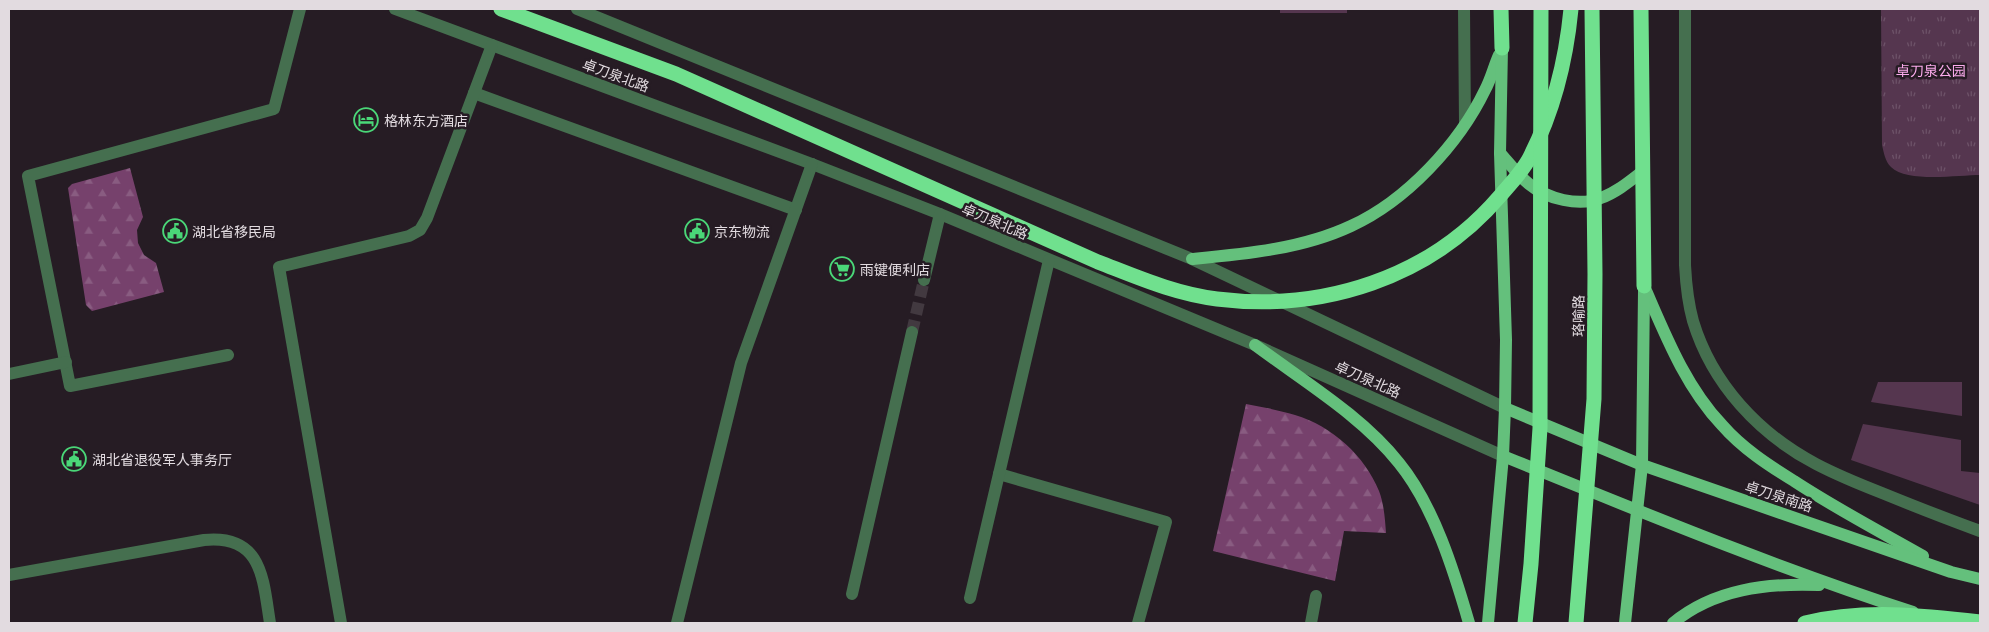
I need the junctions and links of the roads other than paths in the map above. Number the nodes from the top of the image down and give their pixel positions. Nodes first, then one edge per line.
1 (300, 9) edge
2 (396, 9) edge
3 (501, 9) edge
4 (577, 9) edge
5 (1464, 9) edge
6 (1502, 9) edge
7 (1541, 9) edge
8 (1571, 9) edge
9 (1592, 9) edge
10 (1641, 9) edge
11 (1685, 9) edge
12 (492, 45) junction
13 (1502, 48) junction
14 (474, 93) junction
15 (1465, 123) junction
16 (1500, 152) junction
17 (812, 164) junction
18 (1643, 171) junction
19 (796, 210) junction
20 (940, 214) junction
21 (1192, 259) junction
22 (1049, 260) junction
23 (924, 280) tunnel mouth
24 (1644, 286) junction
25 (912, 332) tunnel mouth
26 (1255, 345) junction
27 (228, 355) dead end
28 (66, 362) junction
29 (9, 374) edge
30 (1505, 408) junction
31 (1503, 456) junction
32 (1642, 465) junction
33 (1000, 474) junction
34 (1638, 512) junction
35 (1980, 531) edge
36 (1951, 572) junction
37 (9, 575) edge
38 (1980, 579) edge
39 (1829, 585) junction
40 (852, 594) dead end
41 (1316, 596) dead end
42 (970, 598) dead end
43 (1980, 622) edge
44 (270, 623) edge
45 (341, 623) edge
46 (677, 623) edge
47 (1138, 623) edge
48 (1311, 623) edge
49 (1469, 623) edge
50 (1488, 623) edge
51 (1525, 623) edge
52 (1576, 623) edge
53 (1625, 623) edge
54 (1673, 623) edge
55 (1805, 623) edge
56 (1947, 623) edge

1 - 28 street
2 - 12 street, 卓刀泉北路
3 - 8 highway, bridge
4 - 21 street
5 - 15 street
6 - 13 highway
7 - 51 highway, bridge
9 - 52 highway, 珞喻路, bridge
10 - 18 highway
11 - 35 street
12 - 14 street
12 - 17 street, 卓刀泉北路
13 - 15 main road
13 - 16 main road
14 - 19 street
14 - 45 street
15 - 21 main road
16 - 18 main road
16 - 30 main road
17 - 19 street
17 - 20 street, 卓刀泉北路
18 - 24 highway
19 - 46 street
20 - 22 street, 卓刀泉北路
20 - 23 street
21 - 30 street
22 - 26 street, 卓刀泉北路
22 - 33 street
24 - 32 main road
24 - 36 main road
25 - 40 street
26 - 31 street, 卓刀泉北路
26 - 49 main road
27 - 28 street
28 - 29 street
30 - 31 main road
30 - 32 main road, 卓刀泉南路
31 - 34 main road, 卓刀泉北路
31 - 50 main road
32 - 34 main road
32 - 36 main road, 卓刀泉南路
33 - 42 street
33 - 47 street
34 - 39 main road
34 - 53 main road
36 - 38 main road, 卓刀泉南路
37 - 44 street
39 - 54 main road
39 - 56 main road
41 - 48 street
43 - 55 highway, bridge

